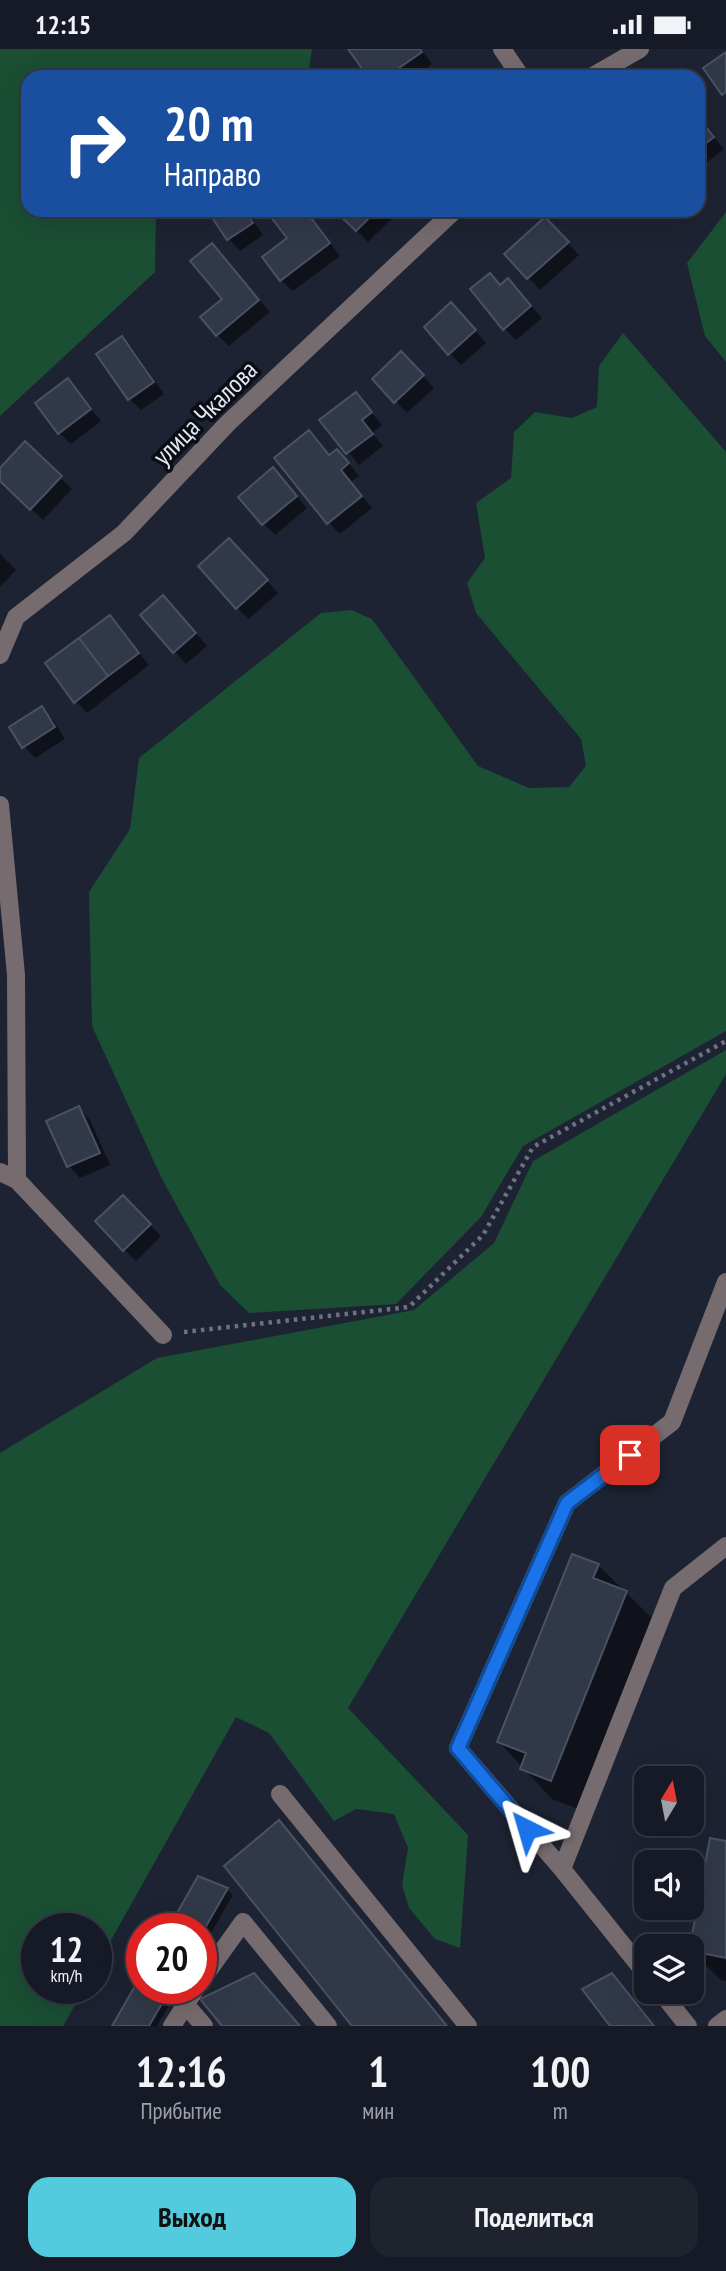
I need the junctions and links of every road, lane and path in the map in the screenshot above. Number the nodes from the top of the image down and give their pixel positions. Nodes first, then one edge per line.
1 (502, 49) edge
2 (640, 49) edge
3 (516, 70) edge
4 (603, 70) edge
5 (448, 217) edge
6 (0, 655) edge
7 (0, 805) edge
8 (726, 1041) edge
9 (0, 1172) edge
10 (17, 1180) junction
11 (726, 1282) edge
12 (163, 1335) joint
13 (726, 1546) edge
14 (280, 1794) dead end
15 (562, 1869) junction
16 (217, 1959) edge
17 (634, 1959) edge
18 (185, 2004) joint
19 (670, 2004) edge
20 (726, 2019) edge
21 (172, 2026) edge
22 (204, 2026) edge
23 (328, 2026) edge
24 (468, 2026) edge
25 (688, 2026) edge
26 (717, 2026) edge

1 - 3 street
2 - 4 street
5 - 6 street, улица Чкалова
7 - 10 street
8 - 12 path
9 - 10 street
10 - 12 street
11 - 15 street
13 - 15 street
14 - 24 street
15 - 17 street
16 - 23 street
18 - 21 street
18 - 22 street
19 - 25 street
20 - 26 street

